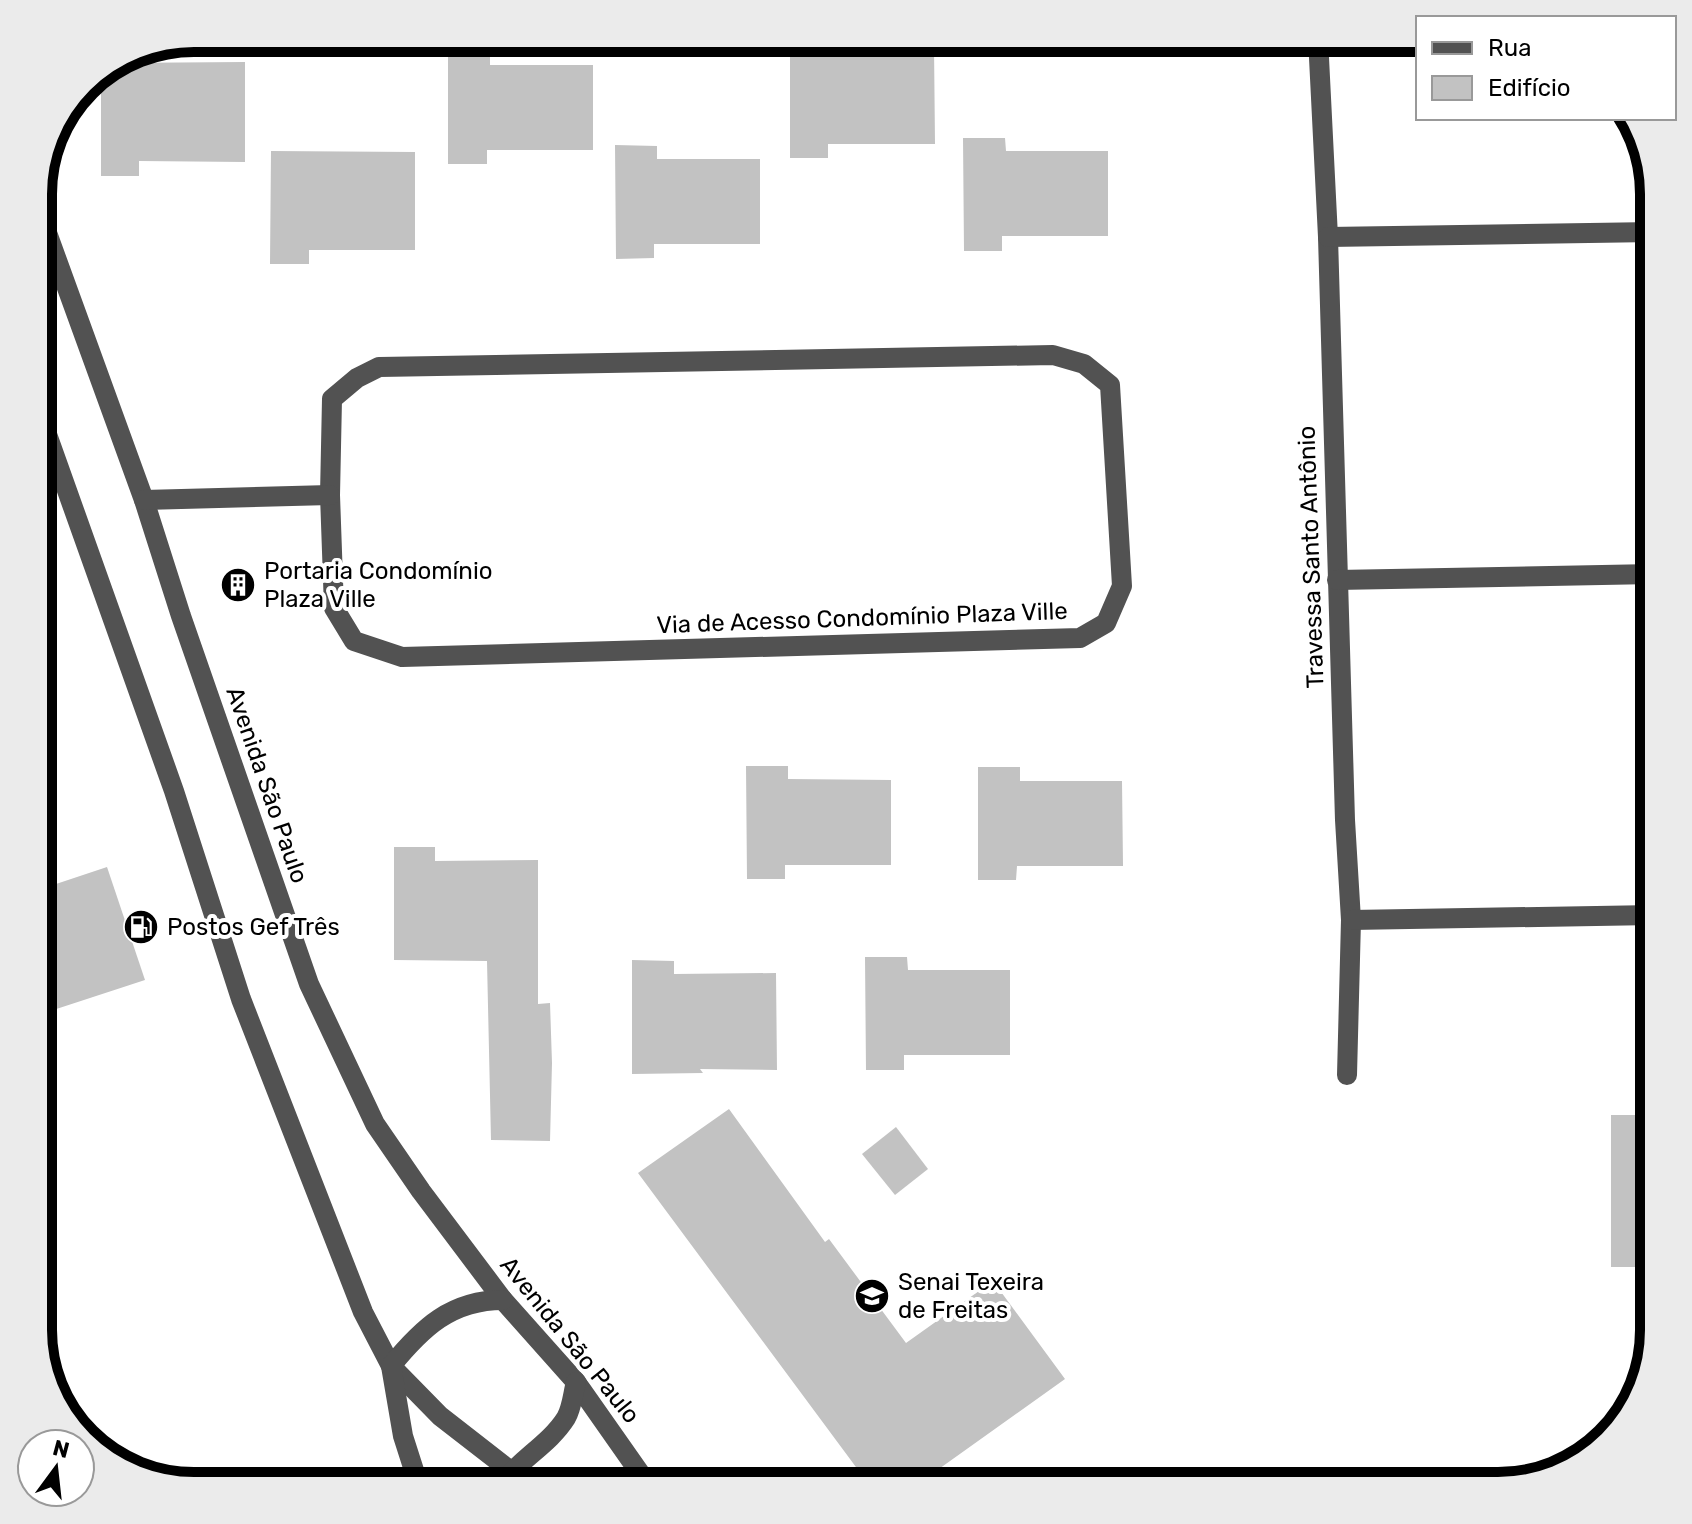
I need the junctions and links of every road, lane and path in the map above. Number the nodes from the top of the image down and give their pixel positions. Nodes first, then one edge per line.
1 (1319, 52) edge
2 (1640, 232) edge
3 (1328, 237) junction
4 (52, 247) edge
5 (52, 448) edge
6 (330, 495) junction
7 (144, 500) junction
8 (1640, 574) edge
9 (1337, 580) junction
10 (1640, 915) edge
11 (1351, 920) junction
12 (1347, 1075) dead end
13 (503, 1300) junction
14 (391, 1366) junction
15 (576, 1382) junction
16 (415, 1472) edge
17 (499, 1472) edge
18 (512, 1472) edge
19 (639, 1472) edge

1 - 3 street, Travessa Santo Antônio
2 - 3 street
3 - 9 street, Travessa Santo Antônio
4 - 7 street, Avenida São Paulo
5 - 14 street
6 - 6 street, Via de Acesso Condomínio Plaza Ville
6 - 7 street
7 - 13 street, Avenida São Paulo
8 - 9 street
9 - 11 street, Travessa Santo Antônio
10 - 11 street
11 - 12 street, Travessa Santo Antônio
13 - 14 street
13 - 15 street, Avenida São Paulo
14 - 16 street
14 - 17 street
15 - 18 street
15 - 19 street, Avenida São Paulo

